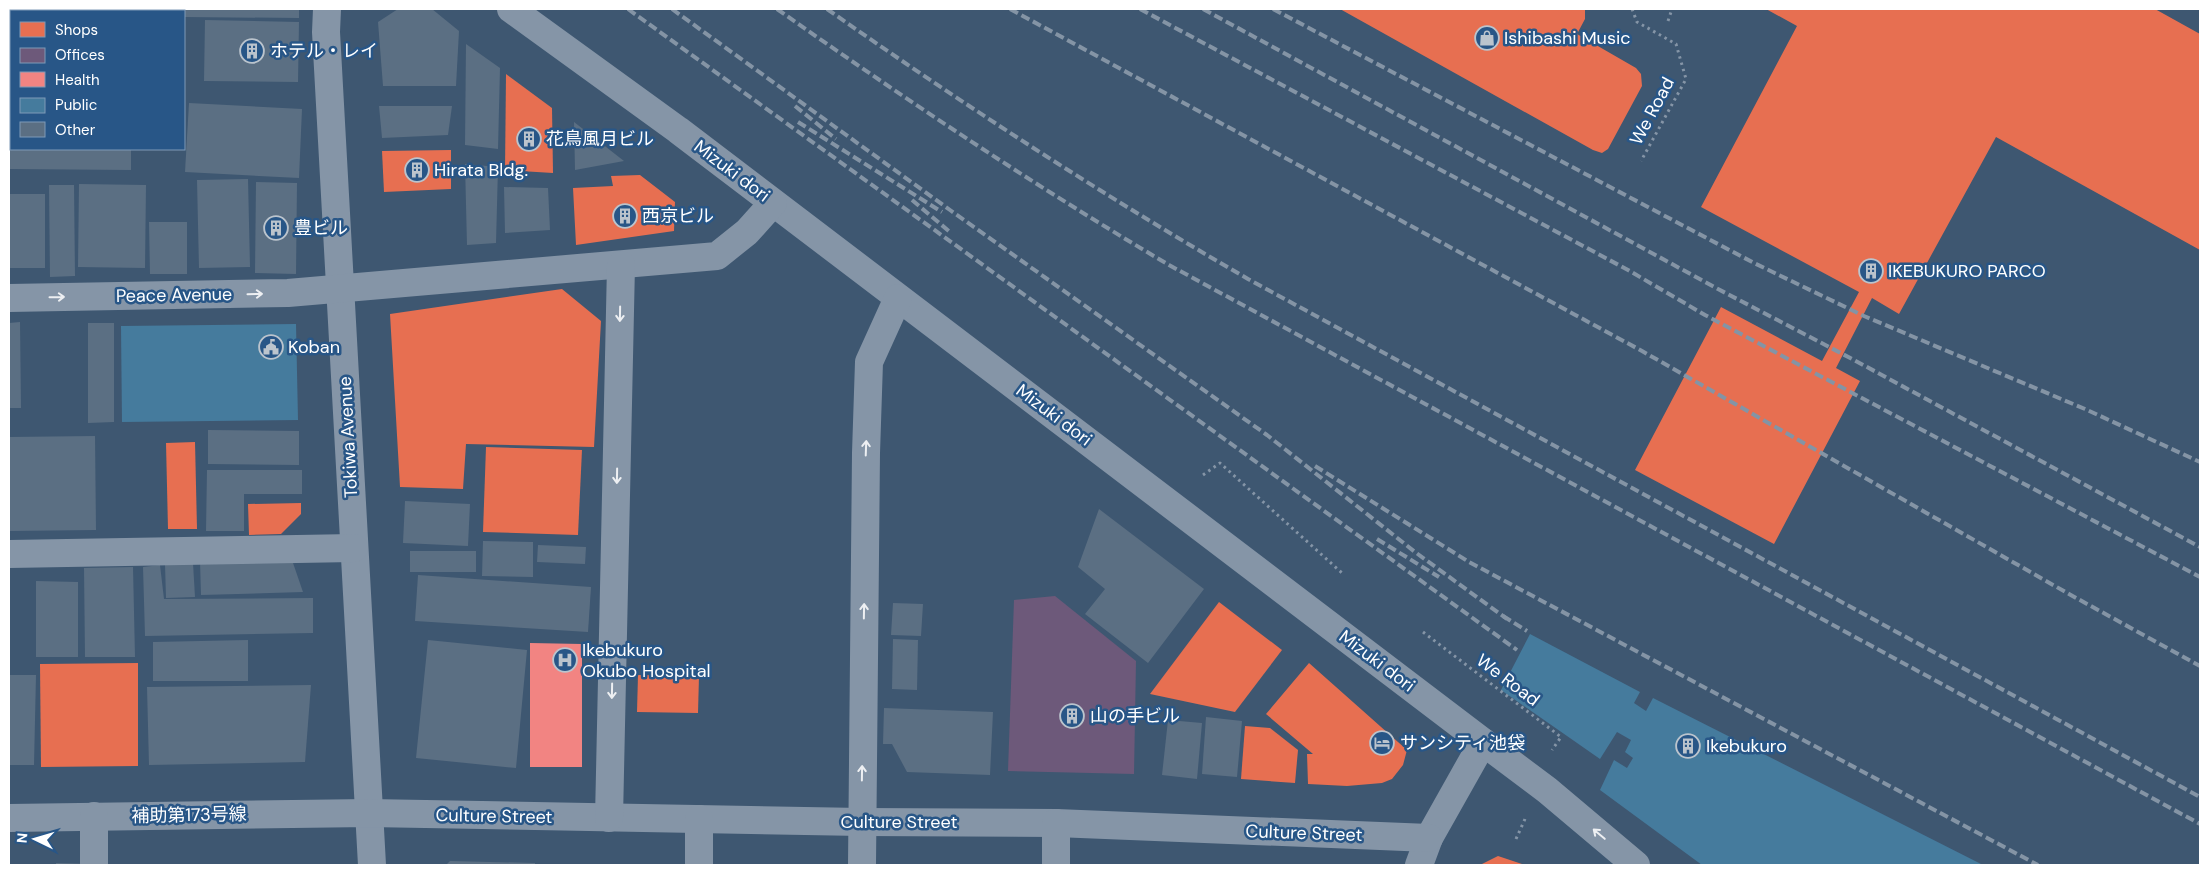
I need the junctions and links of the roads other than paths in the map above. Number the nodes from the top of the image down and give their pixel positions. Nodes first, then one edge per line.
1 (327, 9) edge
2 (511, 9) edge
3 (773, 203) junction
4 (621, 265) junction
5 (339, 289) junction
6 (9, 298) edge
7 (898, 298) junction
8 (354, 548) junction
9 (9, 554) edge
10 (1483, 742) junction
11 (369, 813) junction
12 (94, 816) junction
13 (9, 818) edge
14 (610, 818) junction
15 (699, 820) junction
16 (862, 822) junction
17 (1056, 823) junction
18 (1429, 838) junction
19 (94, 865) edge
20 (372, 865) edge
21 (699, 865) edge
22 (862, 865) edge
23 (1056, 865) edge
24 (1419, 865) edge
25 (1636, 865) edge

1 - 5 street, Tokiwa Avenue
2 - 3 street, Mizuki dori
3 - 4 street, Peace Avenue
3 - 7 street, Mizuki dori
4 - 5 street, Peace Avenue
4 -> 14 street
6 -> 5 street, Peace Avenue
5 - 8 street, Tokiwa Avenue
7 - 10 street, Mizuki dori
16 -> 7 street
8 - 9 street
8 - 11 street, Tokiwa Avenue
10 - 18 street
25 -> 10 street, Mizuki dori
11 - 12 street, 補助第173号線
11 - 14 street, Culture Street
11 - 20 street, Tokiwa Avenue
12 - 13 street, 補助第173号線
12 - 19 street
14 - 15 street, Culture Street
15 - 16 street, Culture Street
15 - 21 street
16 - 17 street, Culture Street
16 - 22 street
17 - 18 street, Culture Street
17 - 23 street
18 - 24 street

